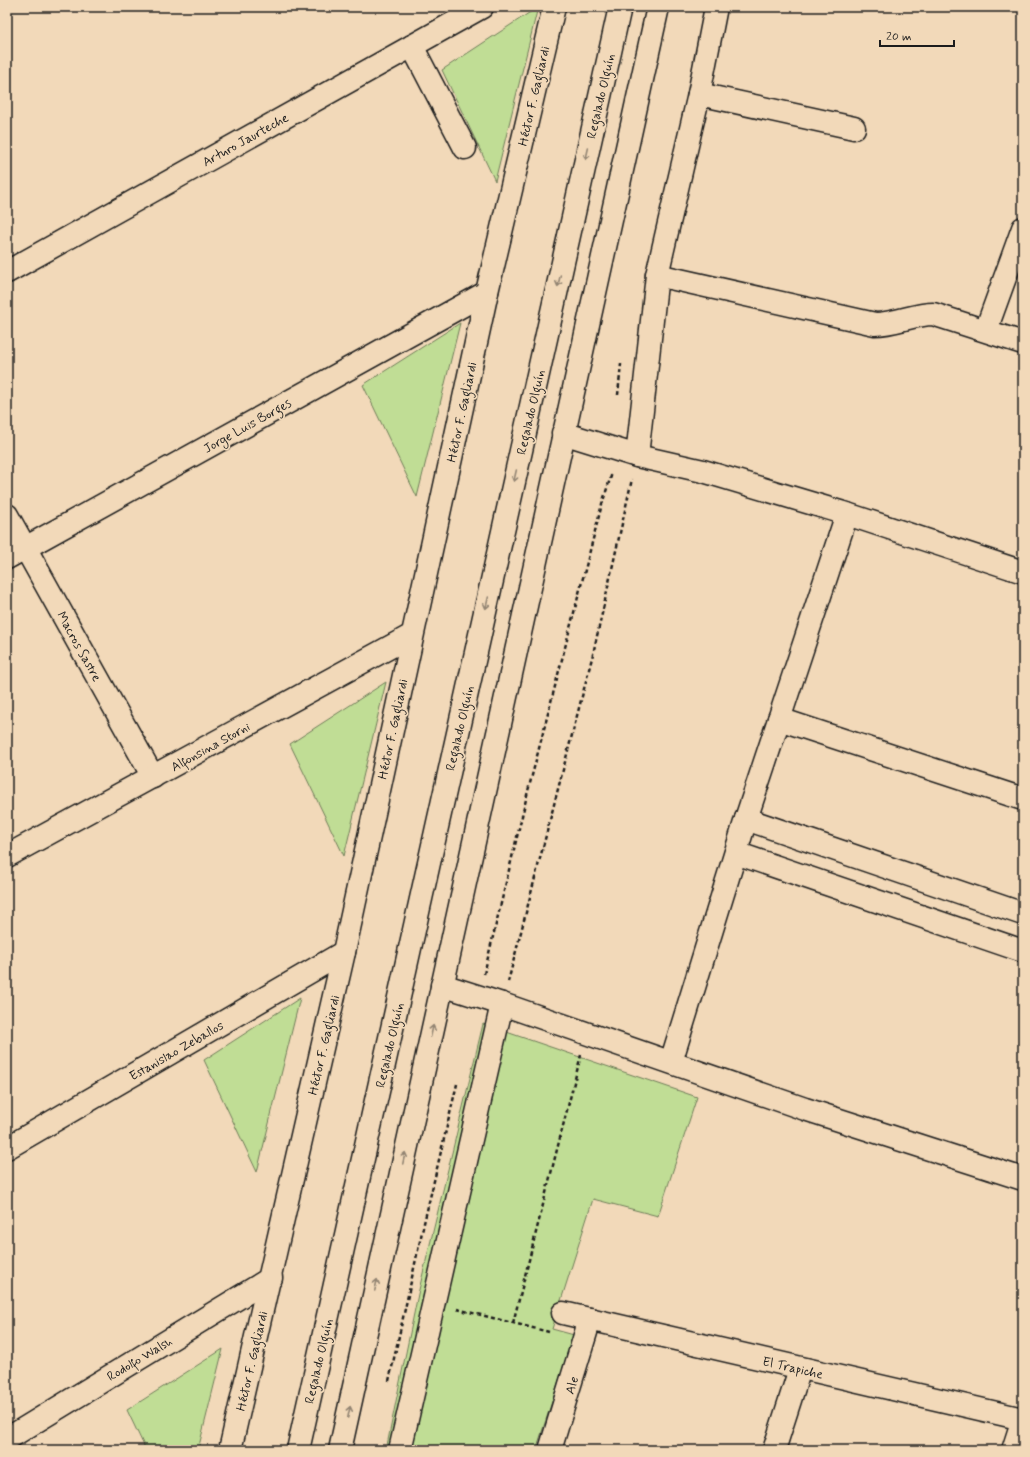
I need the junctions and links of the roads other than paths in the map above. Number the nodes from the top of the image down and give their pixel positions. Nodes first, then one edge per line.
1 (482, 7) edge
2 (554, 7) edge
3 (620, 7) edge
4 (658, 7) edge
5 (716, 7) edge
6 (412, 46) junction
7 (699, 94) junction
8 (854, 128) dead end
9 (465, 148) dead end
10 (1023, 228) edge
11 (7, 272) edge
12 (657, 275) junction
13 (487, 292) junction
14 (986, 330) junction
15 (1023, 343) edge
16 (563, 433) junction
17 (637, 456) junction
18 (847, 514) junction
19 (7, 515) edge
20 (16, 553) edge
21 (1023, 572) edge
22 (412, 635) junction
23 (779, 719) junction
24 (154, 777) junction
25 (1023, 800) edge
26 (746, 819) junction
27 (736, 853) junction
28 (7, 856) edge
29 (1023, 914) edge
30 (1023, 950) edge
31 (344, 952) junction
32 (442, 986) junction
33 (502, 1004) junction
34 (671, 1062) junction
35 (7, 1148) edge
36 (1023, 1179) edge
37 (271, 1278) junction
38 (563, 1313) dead end
39 (590, 1319) junction
40 (800, 1369) junction
41 (1023, 1419) edge
42 (7, 1439) edge
43 (230, 1450) edge
44 (298, 1450) edge
45 (340, 1450) edge
46 (400, 1450) edge
47 (550, 1450) edge
48 (774, 1450) edge
49 (1012, 1450) edge

1 - 6 street, Arturo Jaurteche
2 - 13 street, Héctor F. Gagliardi
3 -> 44 street, Regalado Olguín
4 - 16 street
5 - 7 street
6 - 9 street
6 - 11 street, Arturo Jaurteche
7 - 8 street
7 - 12 street
10 - 14 street
12 - 14 street
12 - 17 street
13 - 20 street, Jorge Luis Borges
13 - 22 street, Héctor F. Gagliardi
14 - 15 street
16 - 17 street
16 - 32 street
17 - 18 street
18 - 21 street
18 - 23 street
19 - 20 street, Macros Sastre
20 - 24 street, Macros Sastre
22 - 24 street, Alfonsina Storni
22 - 31 street, Héctor F. Gagliardi
23 - 25 street
23 - 26 street
24 - 28 street, Alfonsina Storni
26 - 27 street
26 - 29 street
27 - 30 street
27 - 34 street
31 - 35 street, Estanislao Zeballos
31 - 37 street, Héctor F. Gagliardi
32 - 33 street
45 -> 32 street
33 - 34 street
33 - 46 street
34 - 36 street
37 - 42 street, Rodolfo Walsh
37 - 43 street, Héctor F. Gagliardi
38 - 39 street, El Trapiche
39 - 40 street, El Trapiche
39 - 47 street, Ale
40 - 41 street, El Trapiche
40 - 48 street
41 - 49 street

